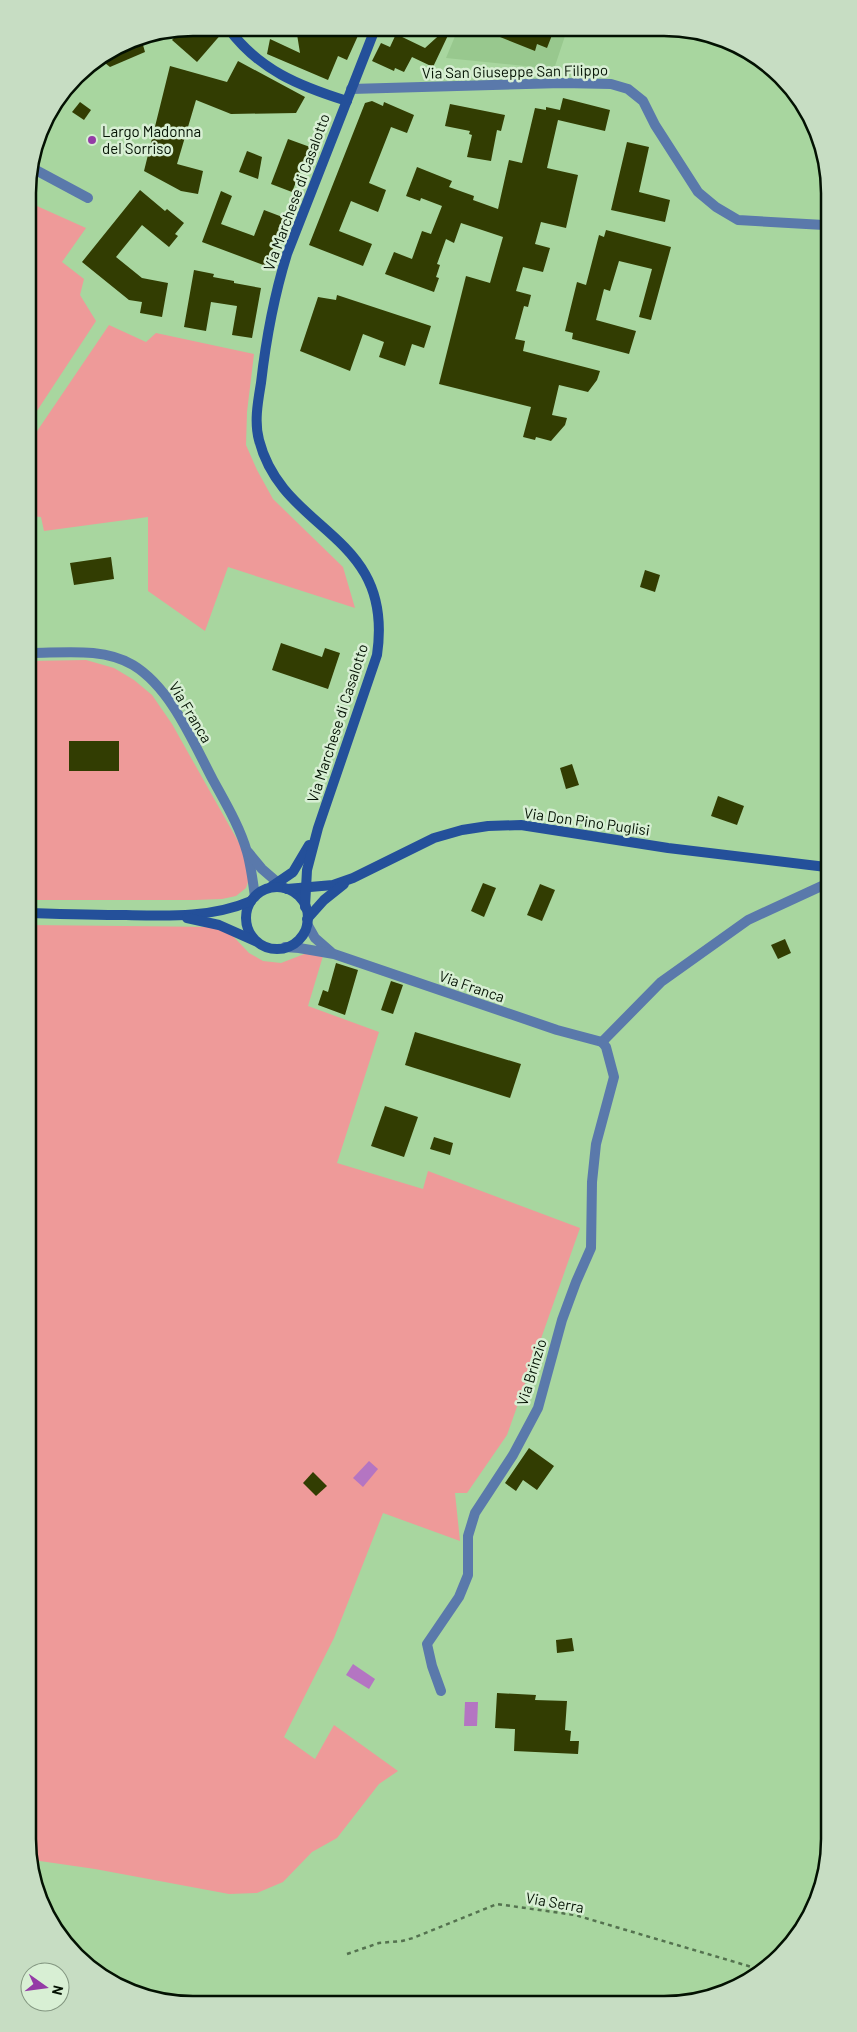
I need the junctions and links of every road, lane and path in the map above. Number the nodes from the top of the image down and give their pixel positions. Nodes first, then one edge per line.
1 (235, 37) edge
2 (372, 37) edge
3 (351, 89) junction
4 (346, 101) junction
5 (38, 171) edge
6 (88, 198) dead end
7 (821, 225) edge
8 (37, 654) edge
9 (318, 828) junction
10 (247, 851) junction
11 (821, 866) edge
12 (262, 869) junction
13 (293, 872) junction
14 (353, 878) junction
15 (279, 887) junction
16 (821, 887) edge
17 (305, 888) junction
18 (253, 899) junction
19 (305, 907) junction
20 (37, 913) edge
21 (181, 916) junction
22 (307, 921) junction
23 (259, 943) junction
24 (285, 947) junction
25 (334, 954) junction
26 (602, 1042) junction
27 (441, 1691) dead end
28 (347, 1954) dead end
29 (753, 1967) edge

1 - 4 street
2 - 3 street, Via Marchese di Casalotto
3 - 4 street, Via Marchese di Casalotto
3 - 7 street, Via San Giuseppe San Filippo
4 - 9 street, Via Marchese di Casalotto
5 - 6 street
8 - 10 street, Via Franca
9 - 13 street
9 - 17 street
10 - 12 street
10 - 18 street
11 - 14 street, Via Don Pino Puglisi
12 - 13 street
12 - 15 street
13 - 15 street
14 - 17 street
14 - 22 street
15 - 17 street
15 - 18 street
15 - 19 street
16 - 26 street
17 - 19 street
18 - 21 street
18 - 23 street
19 - 22 street
20 - 21 street
21 - 23 street
22 - 24 street
22 - 25 street
23 - 24 street
24 - 25 street
25 - 26 street, Via Franca
26 - 27 street, Via Brinzio
28 - 29 path, Via Serra

